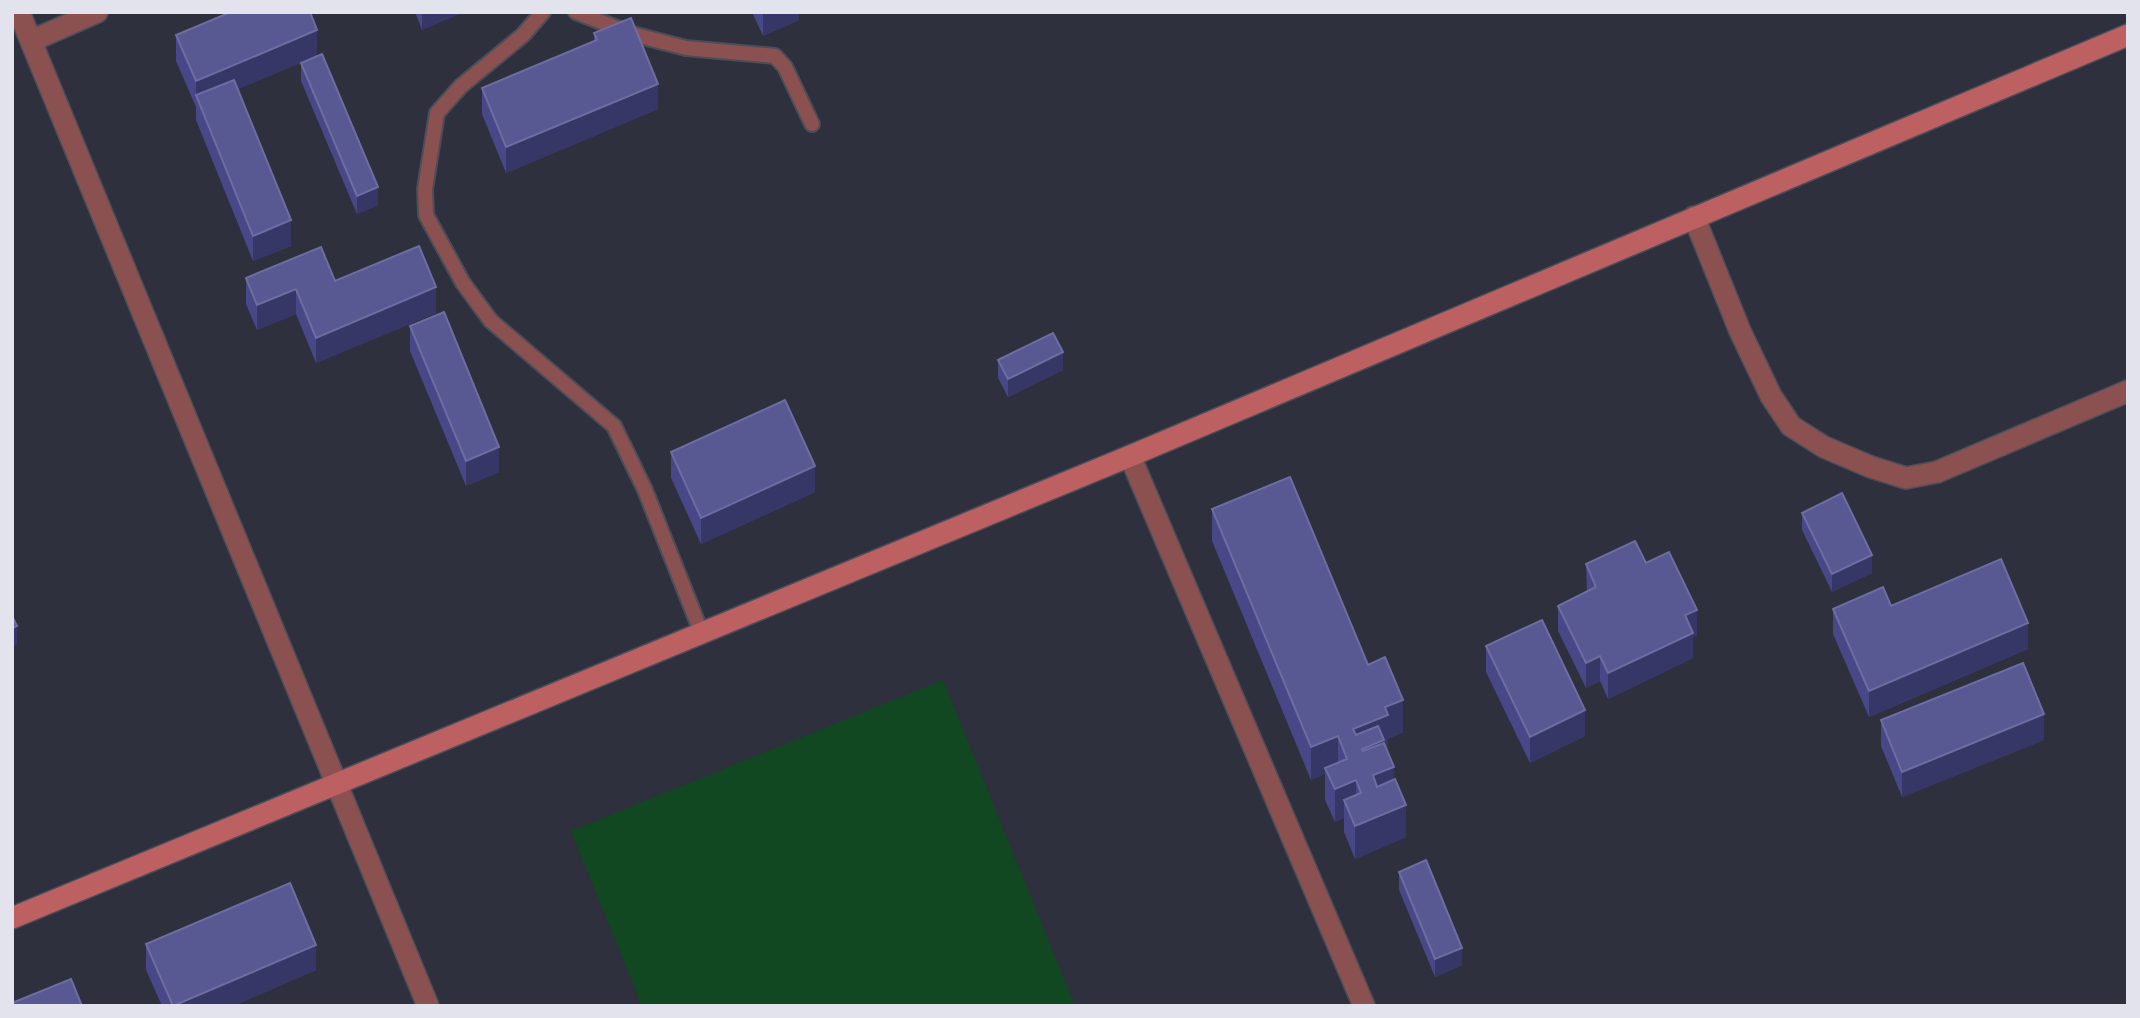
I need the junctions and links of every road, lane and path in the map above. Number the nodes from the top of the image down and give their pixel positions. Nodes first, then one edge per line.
1 (19, 12) edge
2 (97, 12) edge
3 (543, 12) edge
4 (576, 12) edge
5 (2128, 35) edge
6 (31, 41) junction
7 (812, 124) dead end
8 (1694, 217) junction
9 (2128, 391) edge
10 (1130, 456) junction
11 (702, 634) junction
12 (338, 785) junction
13 (12, 918) edge
14 (429, 1006) edge
15 (1364, 1006) edge

1 - 6 street
2 - 6 street
3 - 11 lane
4 - 7 lane
5 - 8 street
6 - 12 street
8 - 9 street
8 - 10 street
10 - 11 street
10 - 15 street
11 - 12 street
12 - 13 street
12 - 14 street

